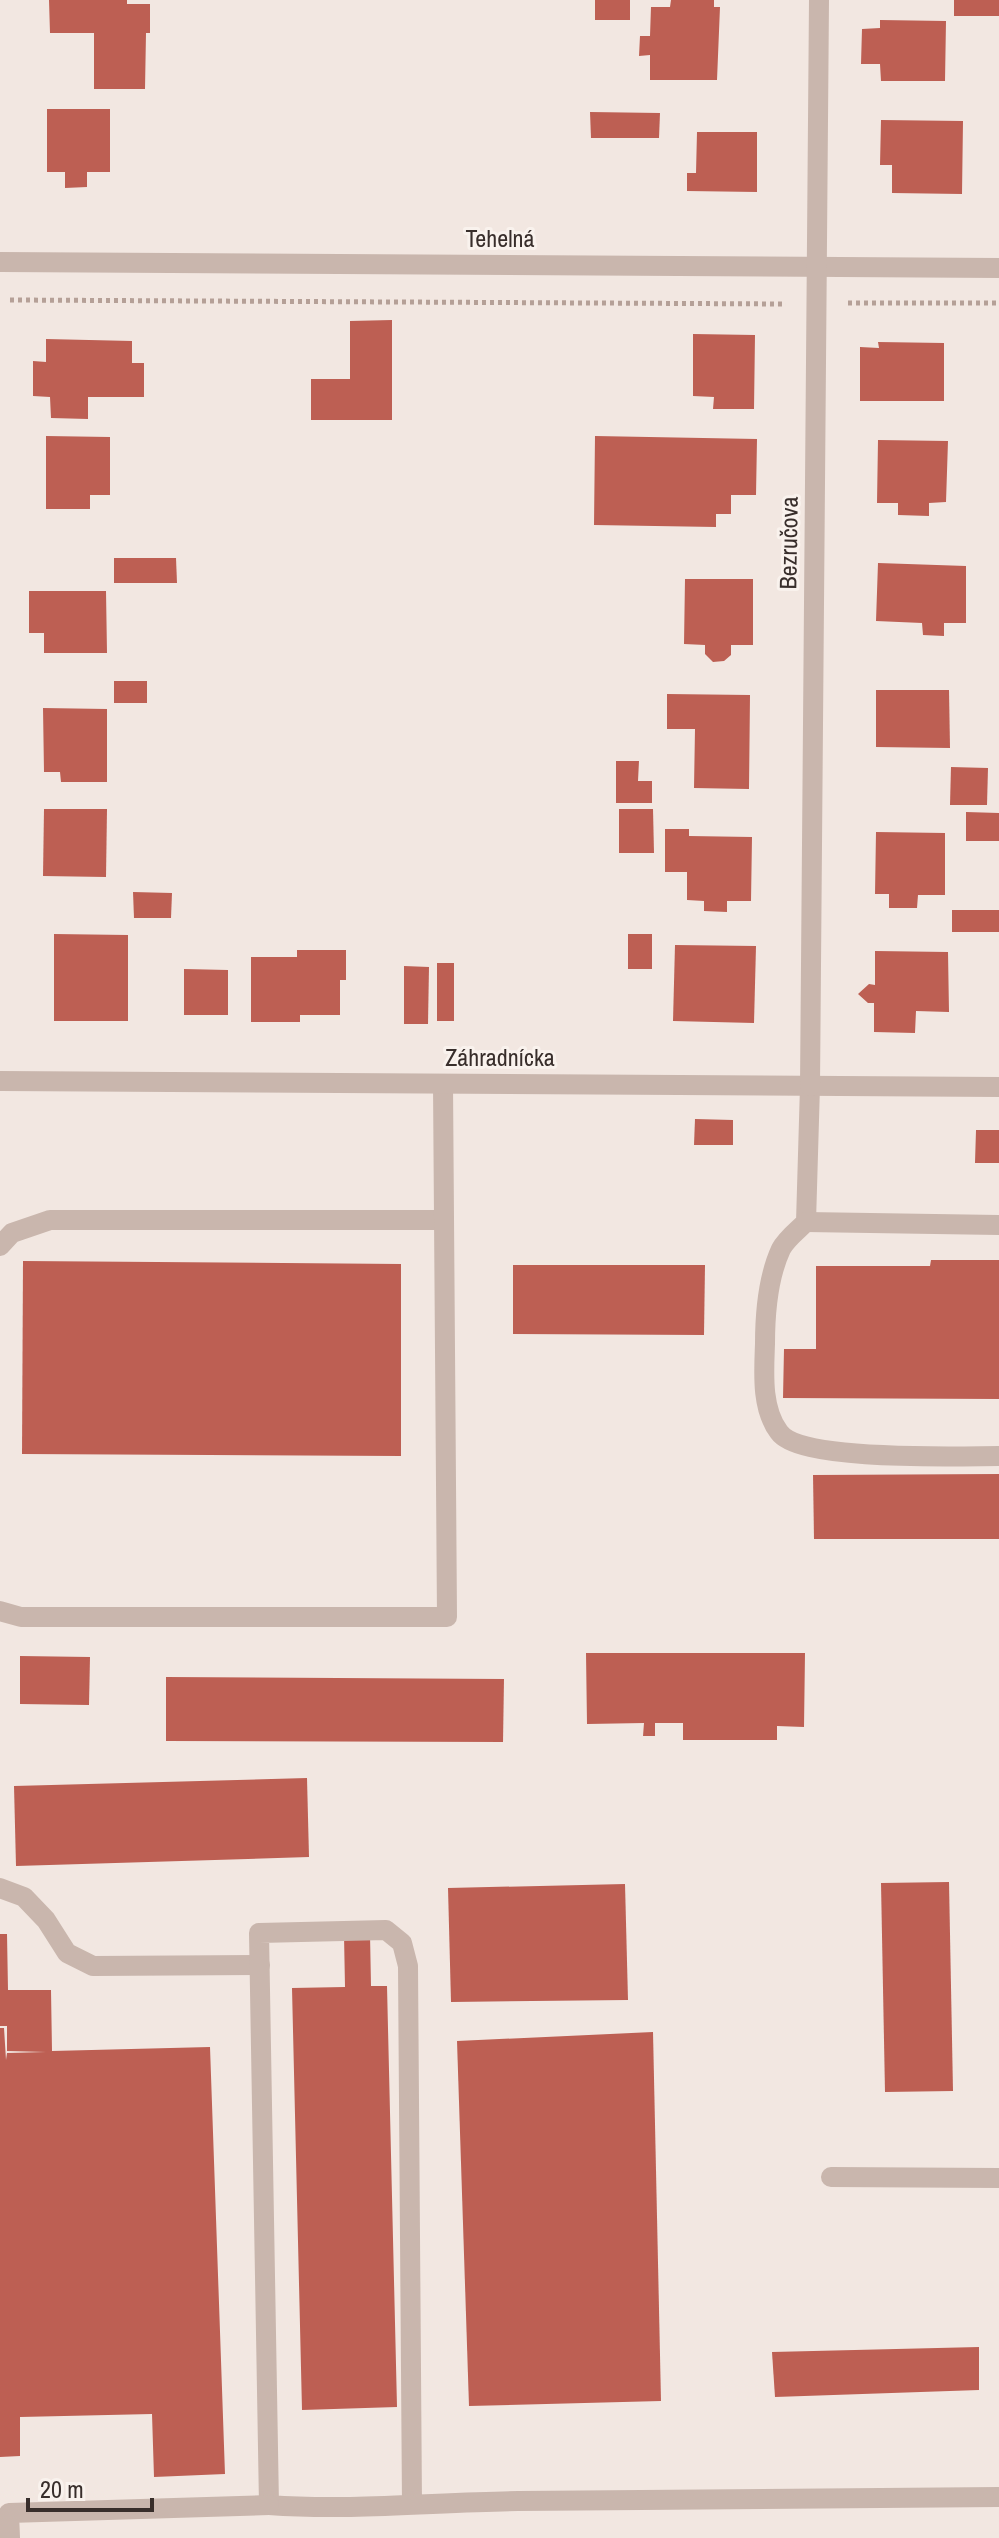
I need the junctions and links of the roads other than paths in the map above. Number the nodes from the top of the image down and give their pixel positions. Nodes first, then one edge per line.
1 (819, 0) edge
2 (0, 262) edge
3 (817, 267) junction
4 (999, 268) edge
5 (0, 1081) edge
6 (443, 1084) junction
7 (810, 1086) junction
8 (999, 1087) edge
9 (444, 1220) junction
10 (806, 1222) junction
11 (999, 1225) edge
12 (0, 1246) edge
13 (999, 1456) edge
14 (0, 1611) edge
15 (0, 1888) edge
16 (260, 1965) junction
17 (831, 2177) dead end
18 (999, 2178) edge
19 (999, 2497) edge
20 (412, 2504) junction
21 (269, 2505) junction
22 (10, 2538) edge

1 - 3 street, Bezručova
2 - 3 street, Tehelná
3 - 4 street, Tehelná
3 - 7 street, Bezručova
5 - 6 street, Záhradnícka
6 - 7 street, Záhradnícka
6 - 9 street
7 - 8 street, Záhradnícka
7 - 10 street, Bezručova
9 - 12 street
9 - 14 street
10 - 11 street
10 - 13 street
15 - 16 street
16 - 20 street
16 - 21 street
17 - 18 street
19 - 20 street
20 - 21 street
21 - 22 street

